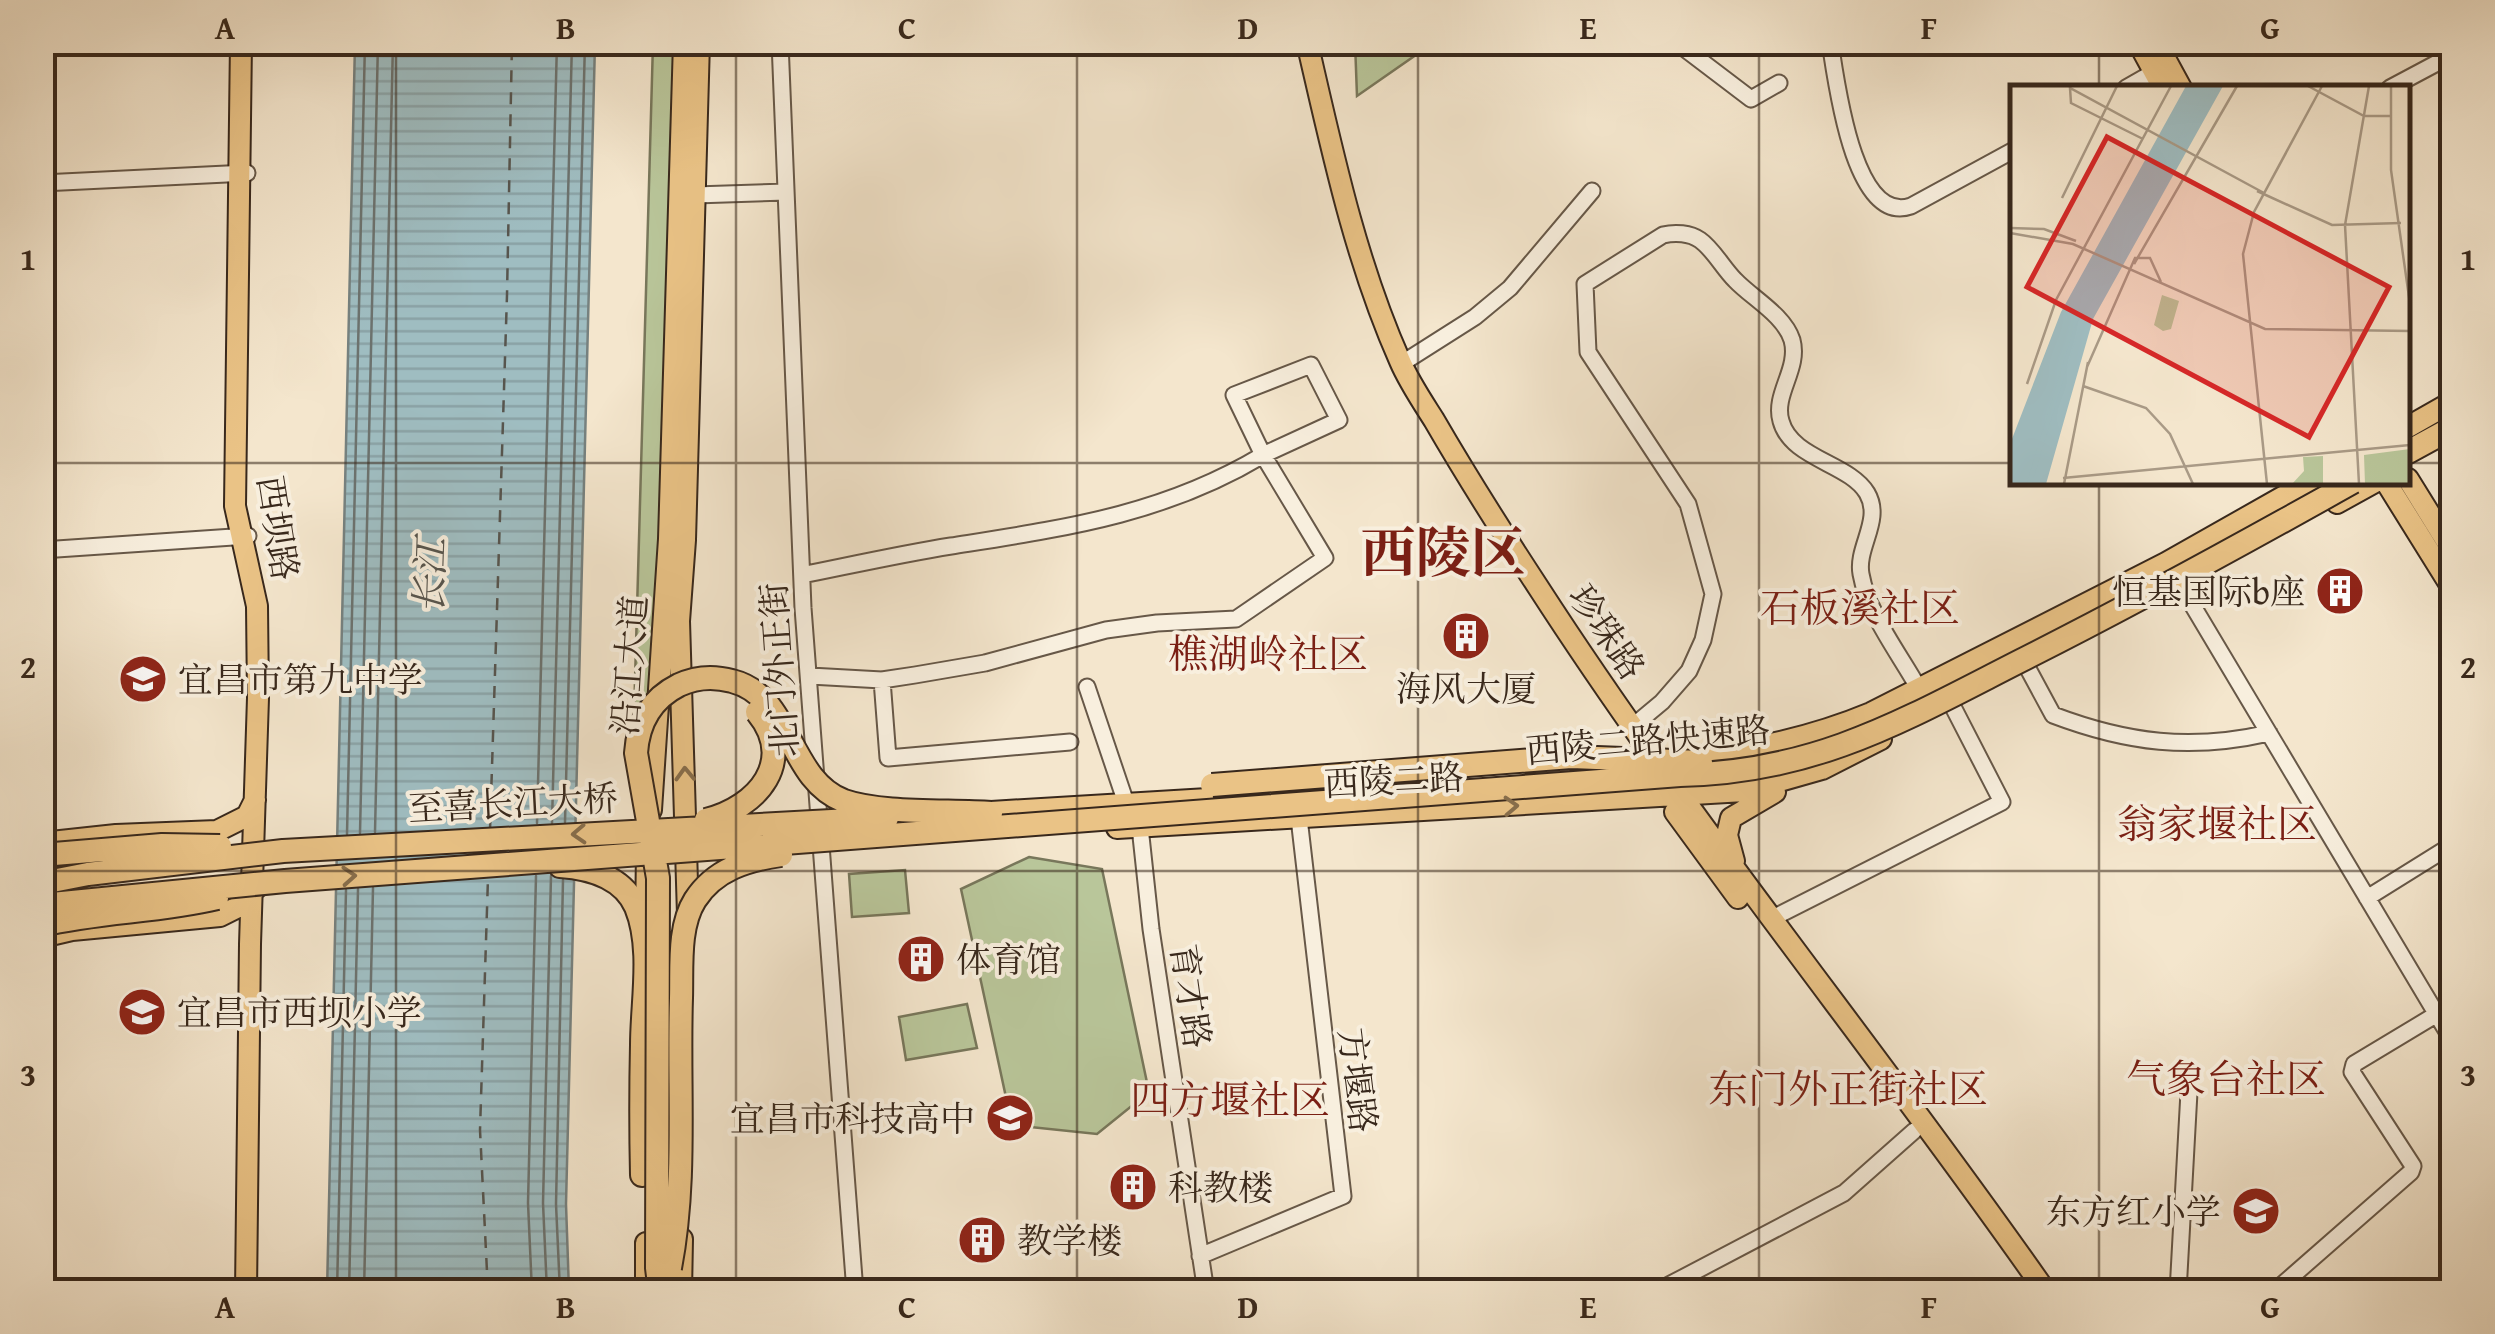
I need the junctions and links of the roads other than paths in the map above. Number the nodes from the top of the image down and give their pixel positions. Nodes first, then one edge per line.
1 (241, 42) edge
2 (250, 42) edge
3 (684, 42) edge
4 (700, 42) edge
5 (780, 42) edge
6 (1296, 42) edge
7 (1307, 42) edge
8 (1676, 42) edge
9 (1830, 42) edge
10 (2138, 42) edge
11 (2156, 42) edge
12 (2452, 54) edge
13 (2159, 80) edge
14 (1779, 83) dead end
15 (2179, 85) edge
16 (2395, 85) edge
17 (2010, 151) edge
18 (243, 174) junction
19 (42, 183) edge
20 (1592, 190) dead end
21 (786, 192) junction
22 (695, 195) junction
23 (1401, 364) junction
24 (2452, 408) edge
25 (2439, 434) edge
26 (2410, 438) edge
27 (2410, 451) edge
28 (1264, 455) junction
29 (2410, 462) edge
30 (2410, 482) edge
31 (2305, 485) edge
32 (2320, 485) edge
33 (2348, 485) edge
34 (2369, 485) edge
35 (2388, 485) edge
36 (244, 536) junction
37 (42, 550) edge
38 (2452, 550) edge
39 (802, 575) junction
40 (2181, 586) junction
41 (2452, 588) edge
42 (2026, 665) junction
43 (810, 676) junction
44 (882, 680) junction
45 (1086, 687) dead end
46 (1919, 688) junction
47 (1952, 703) junction
48 (1632, 727) junction
49 (2268, 733) junction
50 (1070, 742) dead end
51 (1648, 761) junction
52 (1702, 762) junction
53 (1822, 769) junction
54 (257, 793) junction
55 (1124, 795) junction
56 (1672, 796) junction
57 (1092, 798) joint
58 (1616, 800) junction
59 (990, 813) junction
60 (821, 818) junction
61 (1299, 818) junction
62 (667, 827) junction
63 (1140, 827) junction
64 (943, 830) junction
65 (217, 831) junction
66 (264, 841) junction
67 (42, 843) edge
68 (820, 844) junction
69 (2452, 845) edge
70 (1698, 846) junction
71 (42, 855) edge
72 (686, 855) junction
73 (646, 859) junction
74 (532, 863) junction
75 (42, 869) edge
76 (42, 884) edge
77 (263, 884) junction
78 (1754, 898) junction
79 (2367, 898) junction
80 (44, 914) edge
81 (1770, 919) junction
82 (202, 920) junction
83 (42, 937) edge
84 (252, 953) junction
85 (2437, 1014) junction
86 (2452, 1040) edge
87 (2188, 1092) dead end
88 (1914, 1132) junction
89 (1200, 1256) junction
90 (665, 1280) edge
91 (1669, 1285) dead end
92 (246, 1292) edge
93 (646, 1292) edge
94 (681, 1292) edge
95 (854, 1292) edge
96 (1206, 1292) edge
97 (2032, 1292) edge
98 (2046, 1292) edge
99 (2178, 1292) edge
100 (2242, 1292) edge

1 - 18 main road, 西坝路
2 - 18 main road, 西坝路
3 - 62 main road, 沿江大道
4 - 22 main road, 沿江大道
5 - 21 street, 北门外正街
6 - 51 main road, 珍珠路
7 - 23 main road, 珍珠路
8 - 14 street
9 - 17 street
10 - 13 main road
11 - 15 main road
12 - 16 street
18 - 19 street
18 - 36 main road, 西坝路
20 - 23 street
21 - 22 street
21 - 39 street, 北门外正街
62 -> 22 main road, 沿江大道
23 - 48 main road, 珍珠路
24 - 25 highway
25 - 26 highway
25 - 27 highway
25 - 29 main road
28 - 28 street
28 - 39 street
28 - 44 street
30 - 38 main road
31 - 46 main road, 西陵二路
32 - 52 highway, 西陵二路快速路
33 - 64 highway, 西陵二路快速路, bridge
34 - 40 main road, 西陵二路
35 - 41 main road
36 - 37 street
36 - 54 main road, 西坝路
36 - 66 main road, 西坝路
39 - 43 street, 北门外正街
40 - 42 main road, 西陵二路
40 - 49 street
42 - 47 main road, 西陵二路
42 - 49 street
43 - 44 street
43 - 60 street, 北门外正街
44 - 50 street
45 - 55 street
46 - 48 street
46 - 51 main road, 西陵二路
47 - 53 main road, 西陵二路
47 - 81 street
48 - 51 main road, 珍珠路
49 - 79 street
51 - 55 main road, 西陵二路
51 - 56 main road, 珍珠路
52 - 55 highway, bridge
52 - 59 highway, 西陵二路快速路, bridge
53 - 56 main road, 西陵二路
53 - 78 main road
54 - 65 main road
54 - 66 main road, 西坝路
55 - 57 highway
56 - 58 main road, 西陵二路
56 - 70 main road, 珍珠路
56 - 78 main road, 珍珠路
57 - 60 main road
61 -> 58 main road, 西陵二路
58 - 70 main road
59 - 62 highway, 至喜长江大桥, bridge
59 - 90 highway, bridge
60 - 62 main road
60 - 68 street, 北门外正街
61 - 63 main road, 西陵二路
61 - 89 street, 方堰路
62 -> 66 highway, 至喜长江大桥, bridge
62 - 72 main road, 沿江大道
62 - 73 main road, 沿江大道
62 - 90 highway, bridge
63 - 68 main road, 西陵二路
63 - 89 street, 育才路
64 - 74 highway, 至喜长江大桥, bridge
64 - 90 highway, bridge
65 - 66 main road
65 - 67 main road
66 - 71 highway, bridge
66 - 75 main road
66 - 76 highway, 至喜长江大桥, bridge
66 - 77 main road, 西坝路
68 - 72 main road, 西陵二路
68 - 95 street, 北门外正街
69 - 79 street
70 - 88 main road, 珍珠路
72 - 73 main road, 西陵二路
72 - 94 main road, 沿江大道
73 - 93 main road, 沿江大道
77 -> 74 highway, 至喜长江大桥, bridge
74 - 90 highway, bridge
77 - 80 highway, 至喜长江大桥, bridge
77 - 82 main road
77 - 84 main road, 西坝路
78 - 81 main road, 珍珠路
79 - 85 street
81 - 98 main road, 珍珠路
82 - 83 main road
82 - 84 main road
84 - 92 main road, 西坝路
85 - 86 street
85 - 100 street
87 - 99 street
88 - 91 street
88 - 97 main road, 珍珠路
89 - 96 street, 育才路

